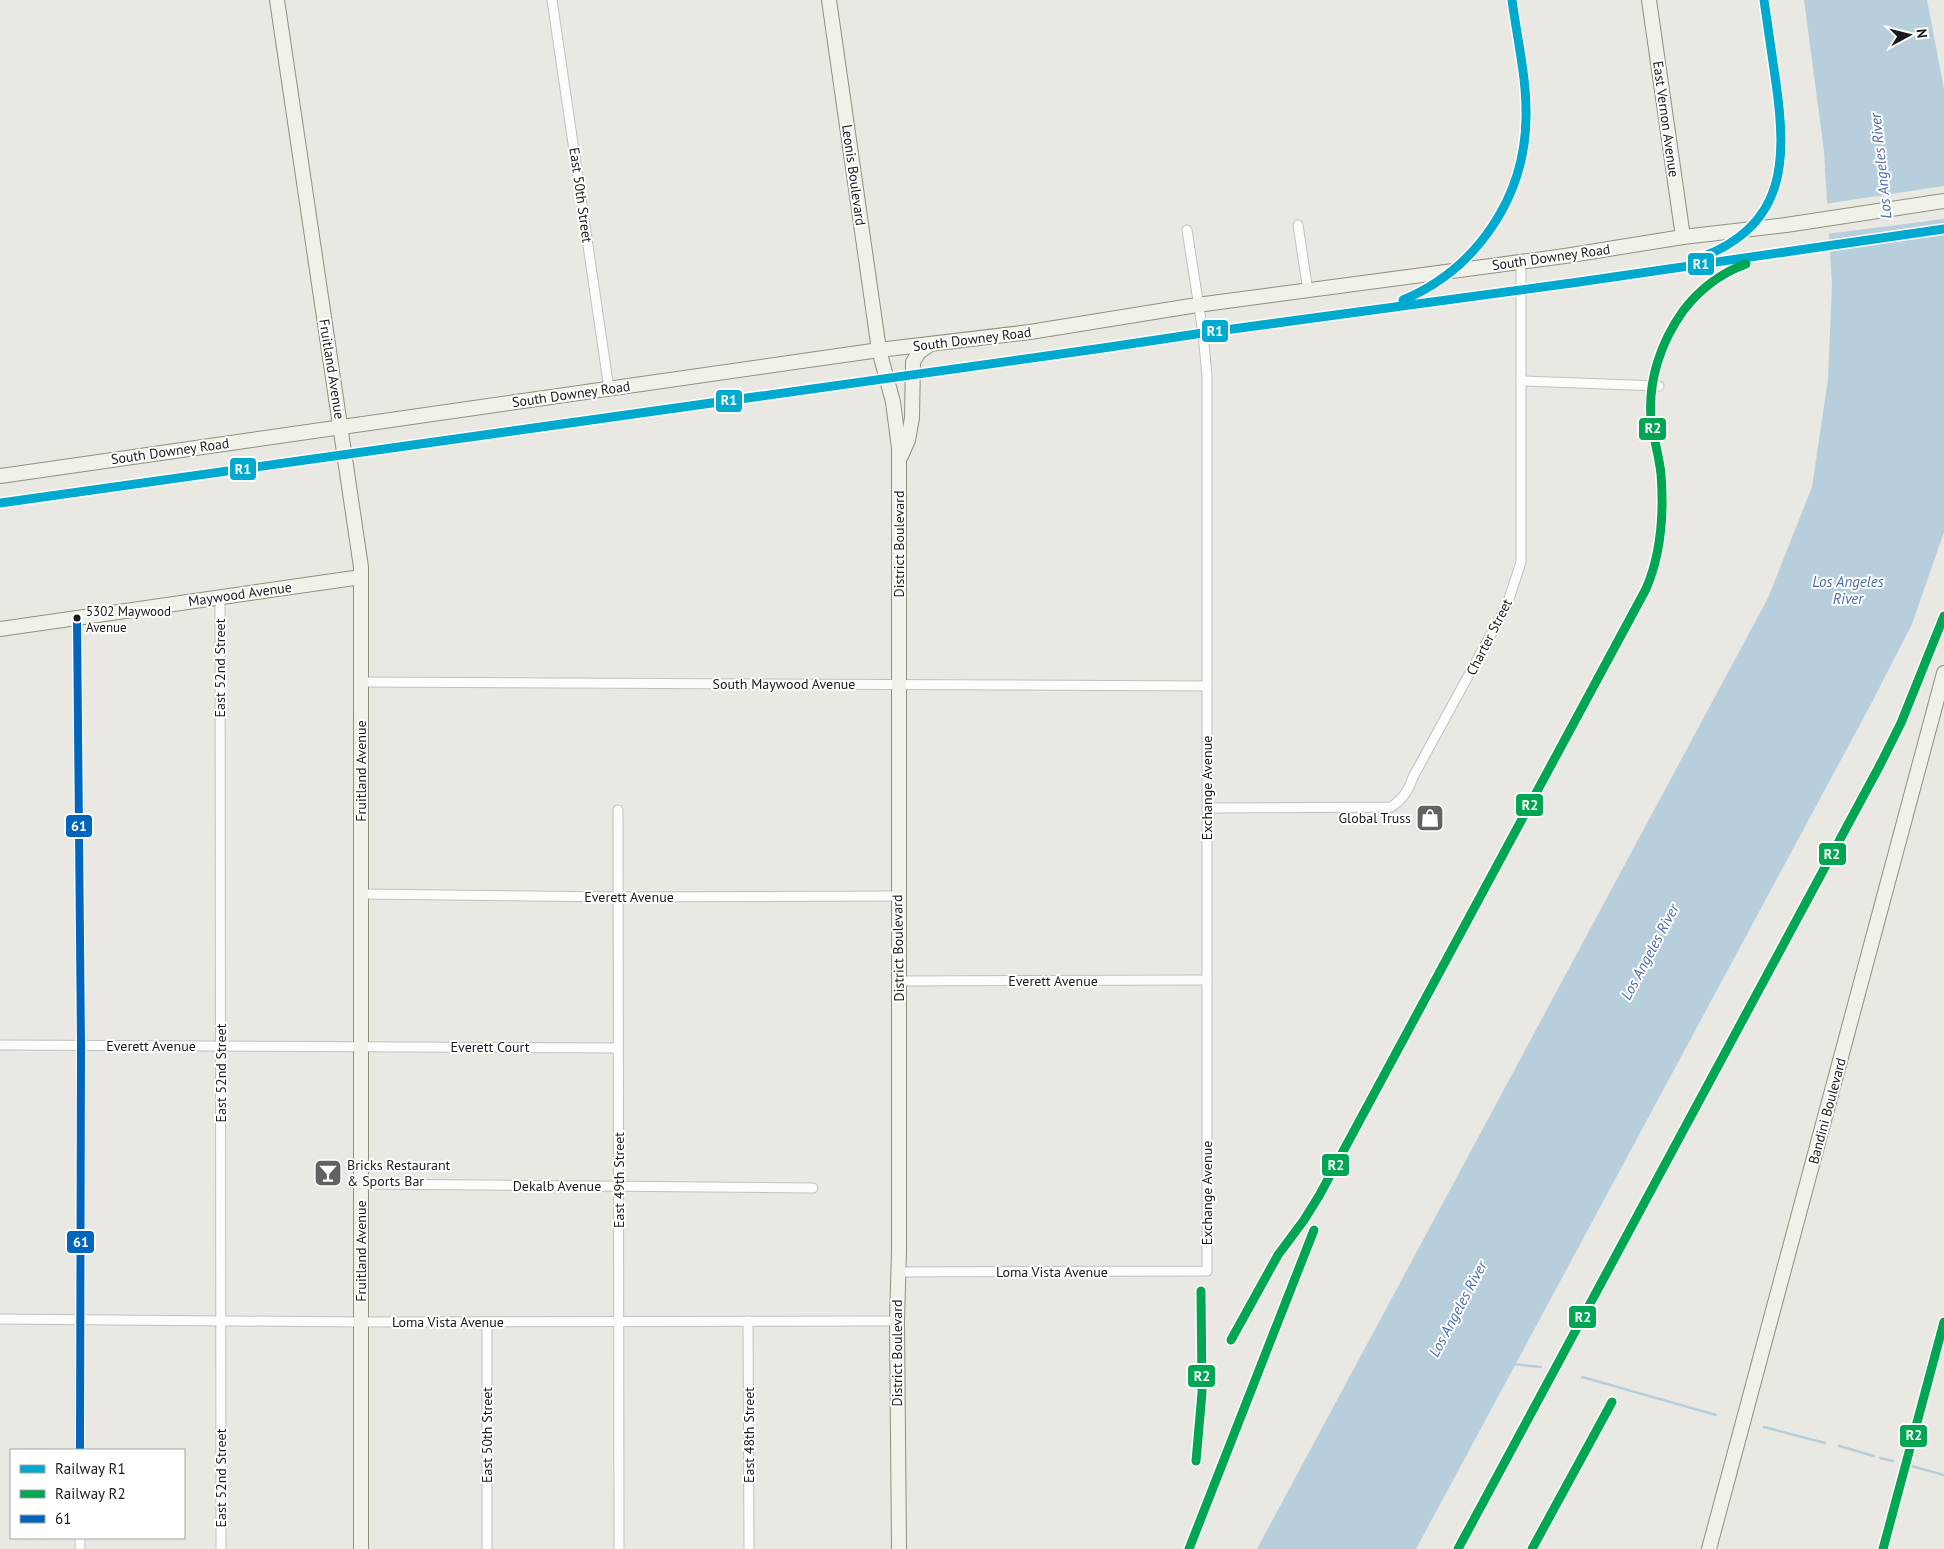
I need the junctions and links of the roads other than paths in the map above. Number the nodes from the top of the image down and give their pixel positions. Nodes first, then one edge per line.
1 (277, 0) edge
2 (552, 0) edge
3 (829, 0) edge
4 (1650, 0) edge
5 (1944, 201) edge
6 (1298, 225) dead end
7 (1187, 230) dead end
8 (1683, 237) junction
9 (1521, 262) junction
10 (1308, 291) junction
11 (1198, 305) junction
12 (929, 345) junction
13 (879, 350) junction
14 (1521, 382) junction
15 (1659, 386) dead end
16 (609, 389) junction
17 (341, 427) junction
18 (899, 461) junction
19 (0, 476) edge
20 (361, 578) junction
21 (220, 597) junction
22 (77, 618) junction
23 (0, 629) edge
24 (1944, 673) edge
25 (361, 682) junction
26 (898, 684) junction
27 (1207, 686) junction
28 (1207, 808) junction
29 (618, 810) dead end
30 (361, 894) junction
31 (898, 896) junction
32 (618, 898) junction
33 (899, 980) junction
34 (1207, 980) junction
35 (0, 1045) edge
36 (81, 1046) junction
37 (221, 1046) junction
38 (361, 1047) junction
39 (618, 1048) junction
40 (361, 1184) junction
41 (619, 1186) junction
42 (813, 1188) dead end
43 (1207, 1271) joint
44 (898, 1272) junction
45 (0, 1319) edge
46 (79, 1320) junction
47 (897, 1320) junction
48 (221, 1321) junction
49 (619, 1321) junction
50 (748, 1321) junction
51 (361, 1322) junction
52 (487, 1322) junction
53 (80, 1449) edge
54 (221, 1549) edge
55 (361, 1549) edge
56 (487, 1549) edge
57 (619, 1549) edge
58 (749, 1549) edge
59 (898, 1549) edge
60 (1708, 1549) edge

1 - 17 main road, Fruitland Avenue
2 - 16 street, East 50th Street
3 - 13 main road, Leonis Boulevard
4 - 8 main road, East Vernon Avenue
5 - 8 main road, South Downey Road
6 - 10 street
7 - 11 street, Exchange Avenue
8 - 9 main road, South Downey Road
9 - 10 main road, South Downey Road
9 - 14 street, Charter Street
10 - 11 main road, South Downey Road
11 - 12 main road, South Downey Road
11 - 27 street, Exchange Avenue
12 - 13 main road, South Downey Road
12 - 18 main road
13 - 16 main road, South Downey Road
13 - 18 main road, District Boulevard
14 - 15 street
14 - 28 street, Charter Street
16 - 17 main road, South Downey Road
17 - 19 main road, South Downey Road
17 - 20 main road, Fruitland Avenue
18 - 26 main road, District Boulevard
20 - 21 main road, Maywood Avenue
20 - 25 main road, Fruitland Avenue
21 - 22 main road, Maywood Avenue
21 - 37 street, East 52nd Street
22 - 23 main road, Maywood Avenue
22 - 36 street
24 - 60 main road, Bandini Boulevard
25 - 26 street, South Maywood Avenue
25 - 30 main road, Fruitland Avenue
26 - 27 street, South Maywood Avenue
26 - 31 main road, District Boulevard
27 - 28 street, Exchange Avenue
28 - 34 street, Exchange Avenue
29 - 32 street, East 49th Street
30 - 32 street, Everett Avenue
30 - 38 main road, Fruitland Avenue
31 - 32 street, Everett Avenue
31 - 33 main road, District Boulevard
32 - 39 street, East 49th Street
33 - 34 street, Everett Avenue
33 - 44 main road, District Boulevard
34 - 43 street, Exchange Avenue
35 - 36 street, Everett Avenue
36 - 37 street, Everett Avenue
36 - 46 street
37 - 38 street, Everett Avenue
37 - 48 street, East 52nd Street
38 - 39 street, Everett Court
38 - 40 main road, Fruitland Avenue
39 - 41 street, East 49th Street
40 - 41 street, Dekalb Avenue
40 - 51 main road, Fruitland Avenue
41 - 42 street, Dekalb Avenue
41 - 49 street, East 49th Street
43 - 44 street, Loma Vista Avenue
44 - 47 main road, District Boulevard
45 - 46 street, Loma Vista Avenue
46 - 48 street, Loma Vista Avenue
46 - 53 street
47 - 50 street, Loma Vista Avenue
47 - 59 main road, District Boulevard
48 - 51 street, Loma Vista Avenue
48 - 54 street, East 52nd Street
49 - 50 street, Loma Vista Avenue
49 - 52 street, Loma Vista Avenue
49 - 57 street, East 49th Street
50 - 58 street, East 48th Street
51 - 52 street, Loma Vista Avenue
51 - 55 main road, Fruitland Avenue
52 - 56 street, East 50th Street

